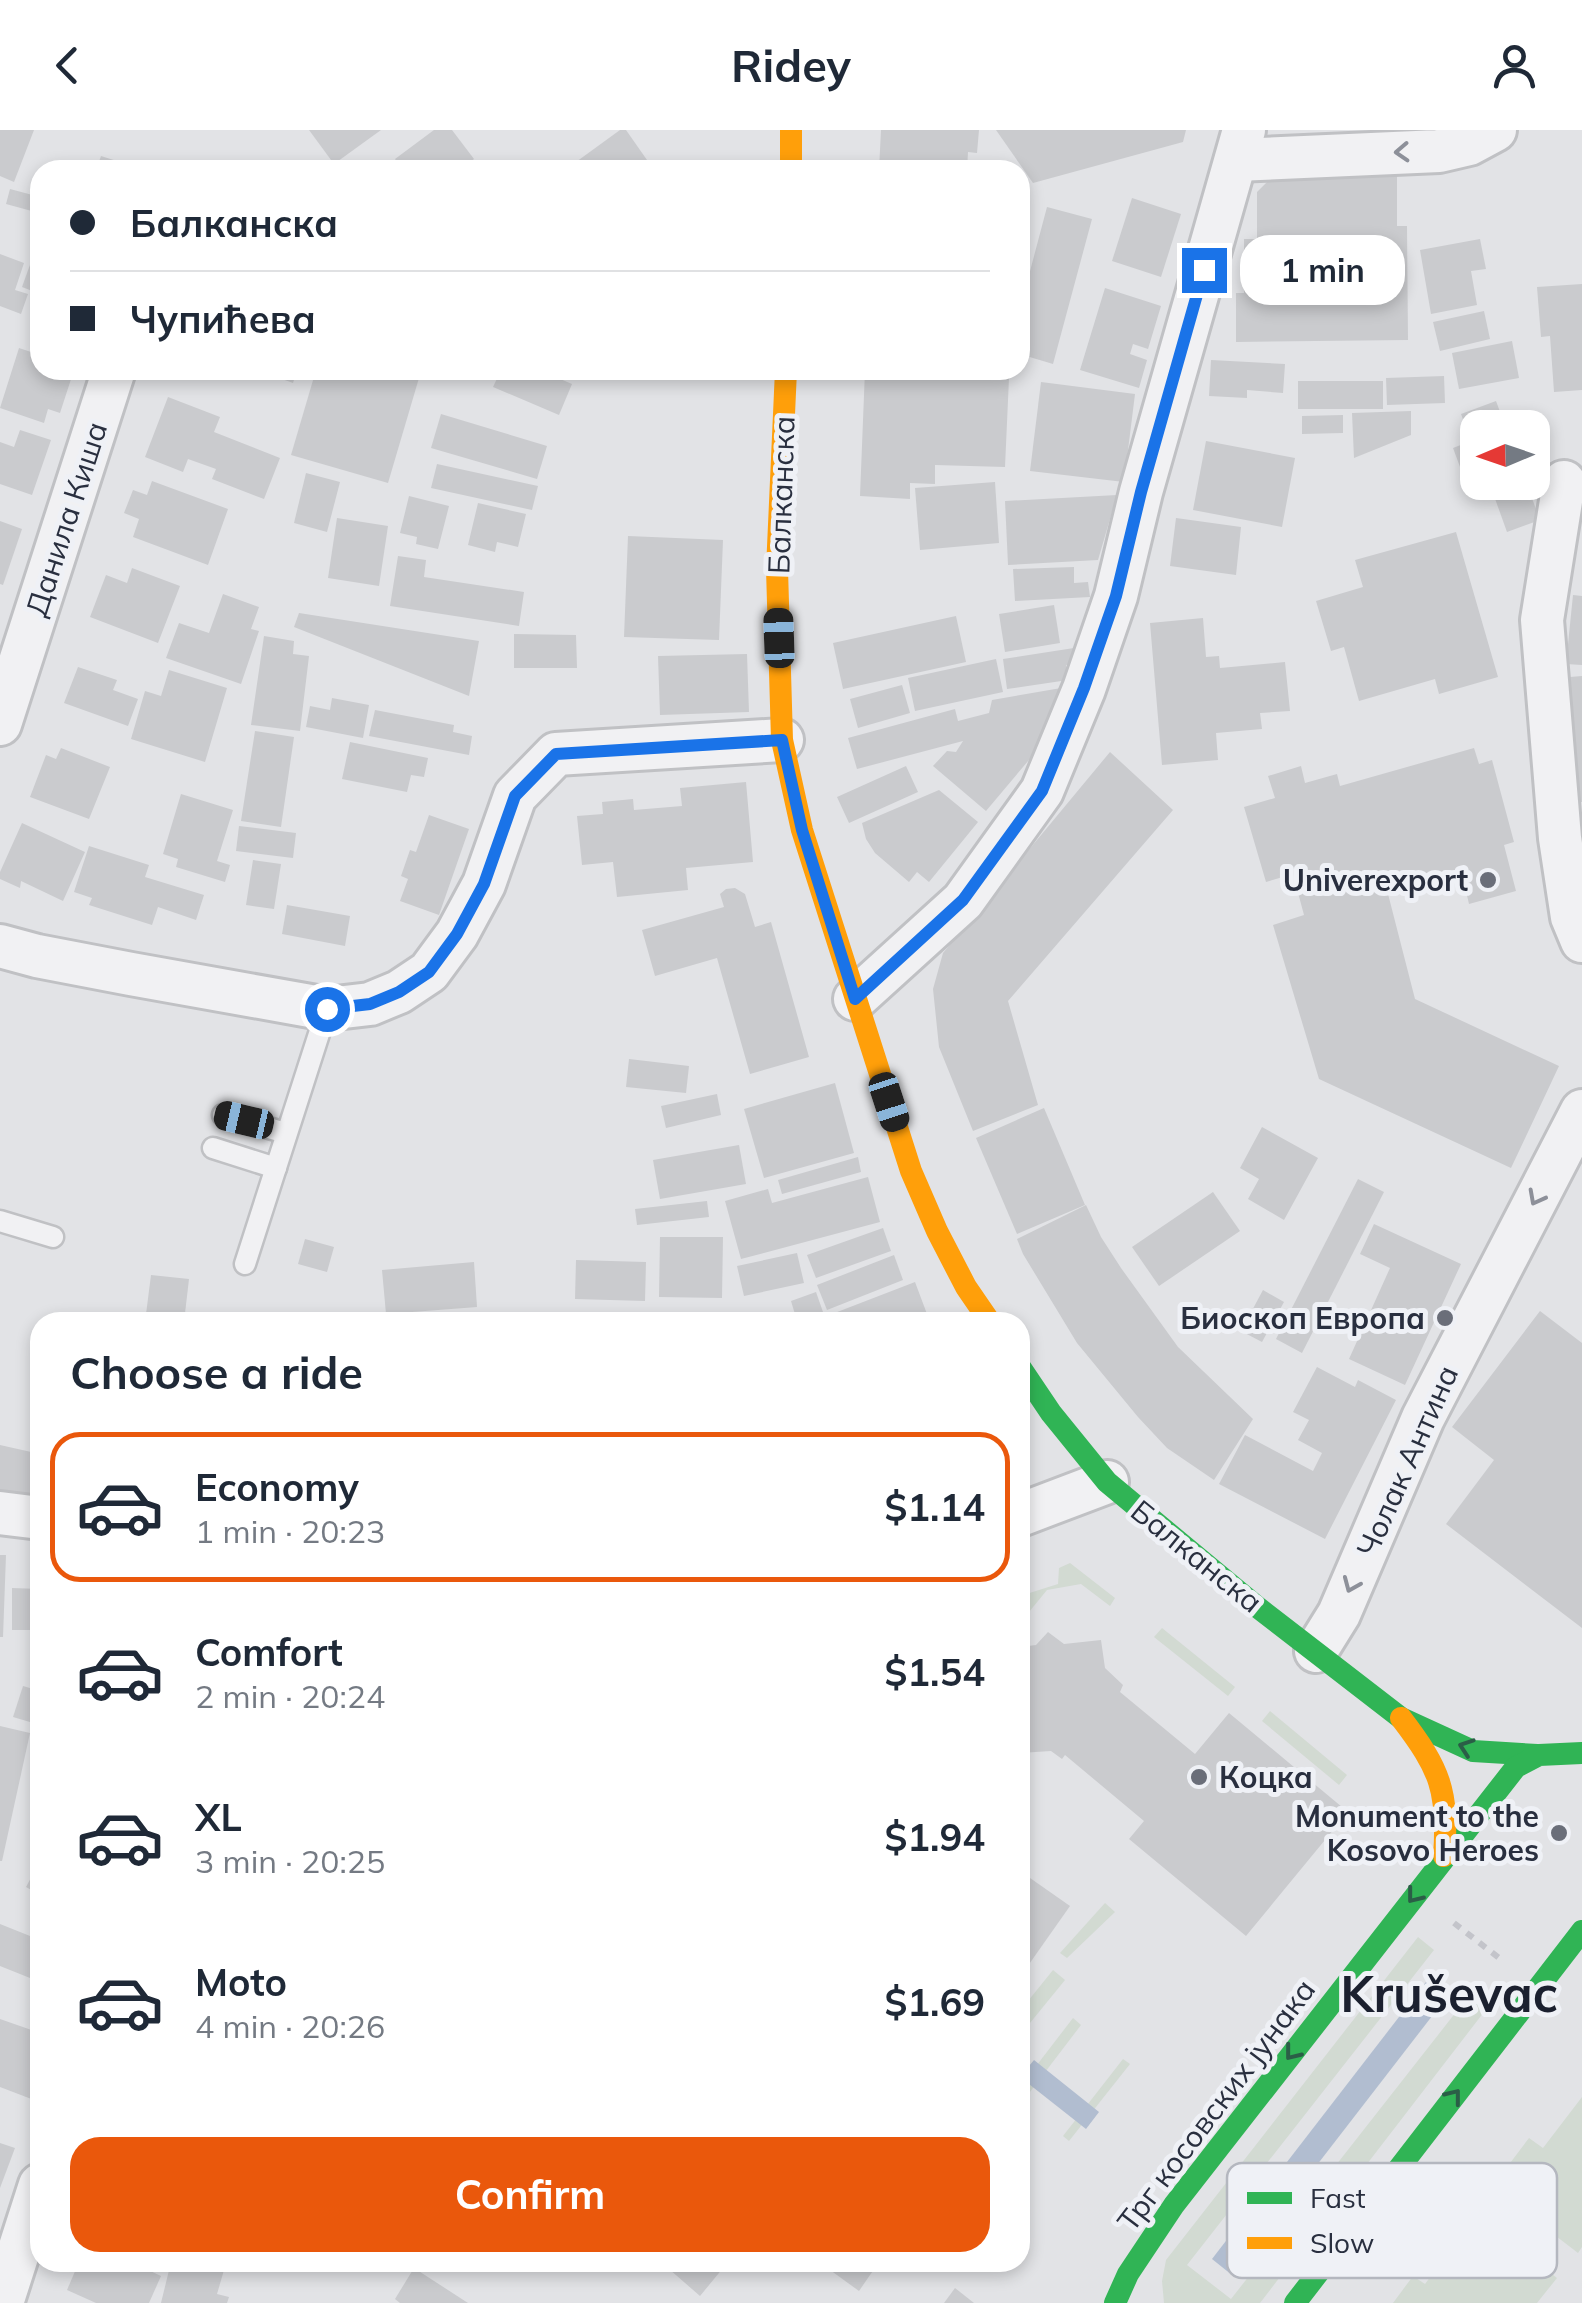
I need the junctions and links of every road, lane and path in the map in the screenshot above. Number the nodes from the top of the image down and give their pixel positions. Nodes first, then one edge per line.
1 (791, 130) edge
2 (1495, 130) edge
3 (1240, 145) edge
4 (791, 160) edge
5 (111, 380) edge
6 (786, 380) edge
7 (1564, 482) dead end
8 (0, 724) edge
9 (782, 740) junction
10 (1582, 941) edge
11 (0, 946) edge
12 (855, 999) junction
13 (327, 1009) junction
14 (1582, 1112) edge
15 (223, 1116) dead end
16 (286, 1134) junction
17 (213, 1148) dead end
18 (276, 1168) junction
19 (0, 1221) edge
20 (53, 1236) dead end
21 (245, 1264) dead end
22 (983, 1312) edge
23 (1030, 1382) edge
24 (1106, 1482) junction
25 (1030, 1512) edge
26 (0, 1513) edge
27 (30, 1517) edge
28 (1316, 1652) junction
29 (1401, 1718) junction
30 (1582, 1739) edge
31 (1582, 1753) edge
32 (1543, 1754) junction
33 (1444, 1856) junction
34 (1582, 1931) edge
35 (1403, 2163) edge
36 (30, 2216) edge
37 (1150, 2240) junction
38 (1314, 2278) edge
39 (1140, 2302) edge
40 (2, 2303) edge
41 (1115, 2303) edge
42 (1295, 2303) edge

1 - 4 main road
2 -> 3 street
3 - 12 street
5 - 8 street, Данила Киша
6 - 9 main road, Балканска
7 - 10 street
9 - 12 main road, Балканска
9 - 13 street
11 - 13 street
12 - 22 main road, Балканска
13 - 16 lane
14 -> 28 street, Чолак Антина
15 - 16 lane
16 - 18 lane
17 - 18 lane
18 - 21 lane
19 - 20 lane
23 - 24 main road, Балканска
24 - 25 street
24 - 28 main road, Балканска
26 - 27 street
28 - 29 main road, Балканска
32 -> 29 main road, Балканска
29 - 33 main road, Балканска
30 - 32 main road
31 - 32 main road
32 - 33 main road, Трг косовских јунака
33 -> 37 main road, Трг косовских јунака
35 -> 34 main road
36 - 40 street
37 - 39 main road
37 - 41 main road, Трг косовских јунака
42 -> 38 main road

